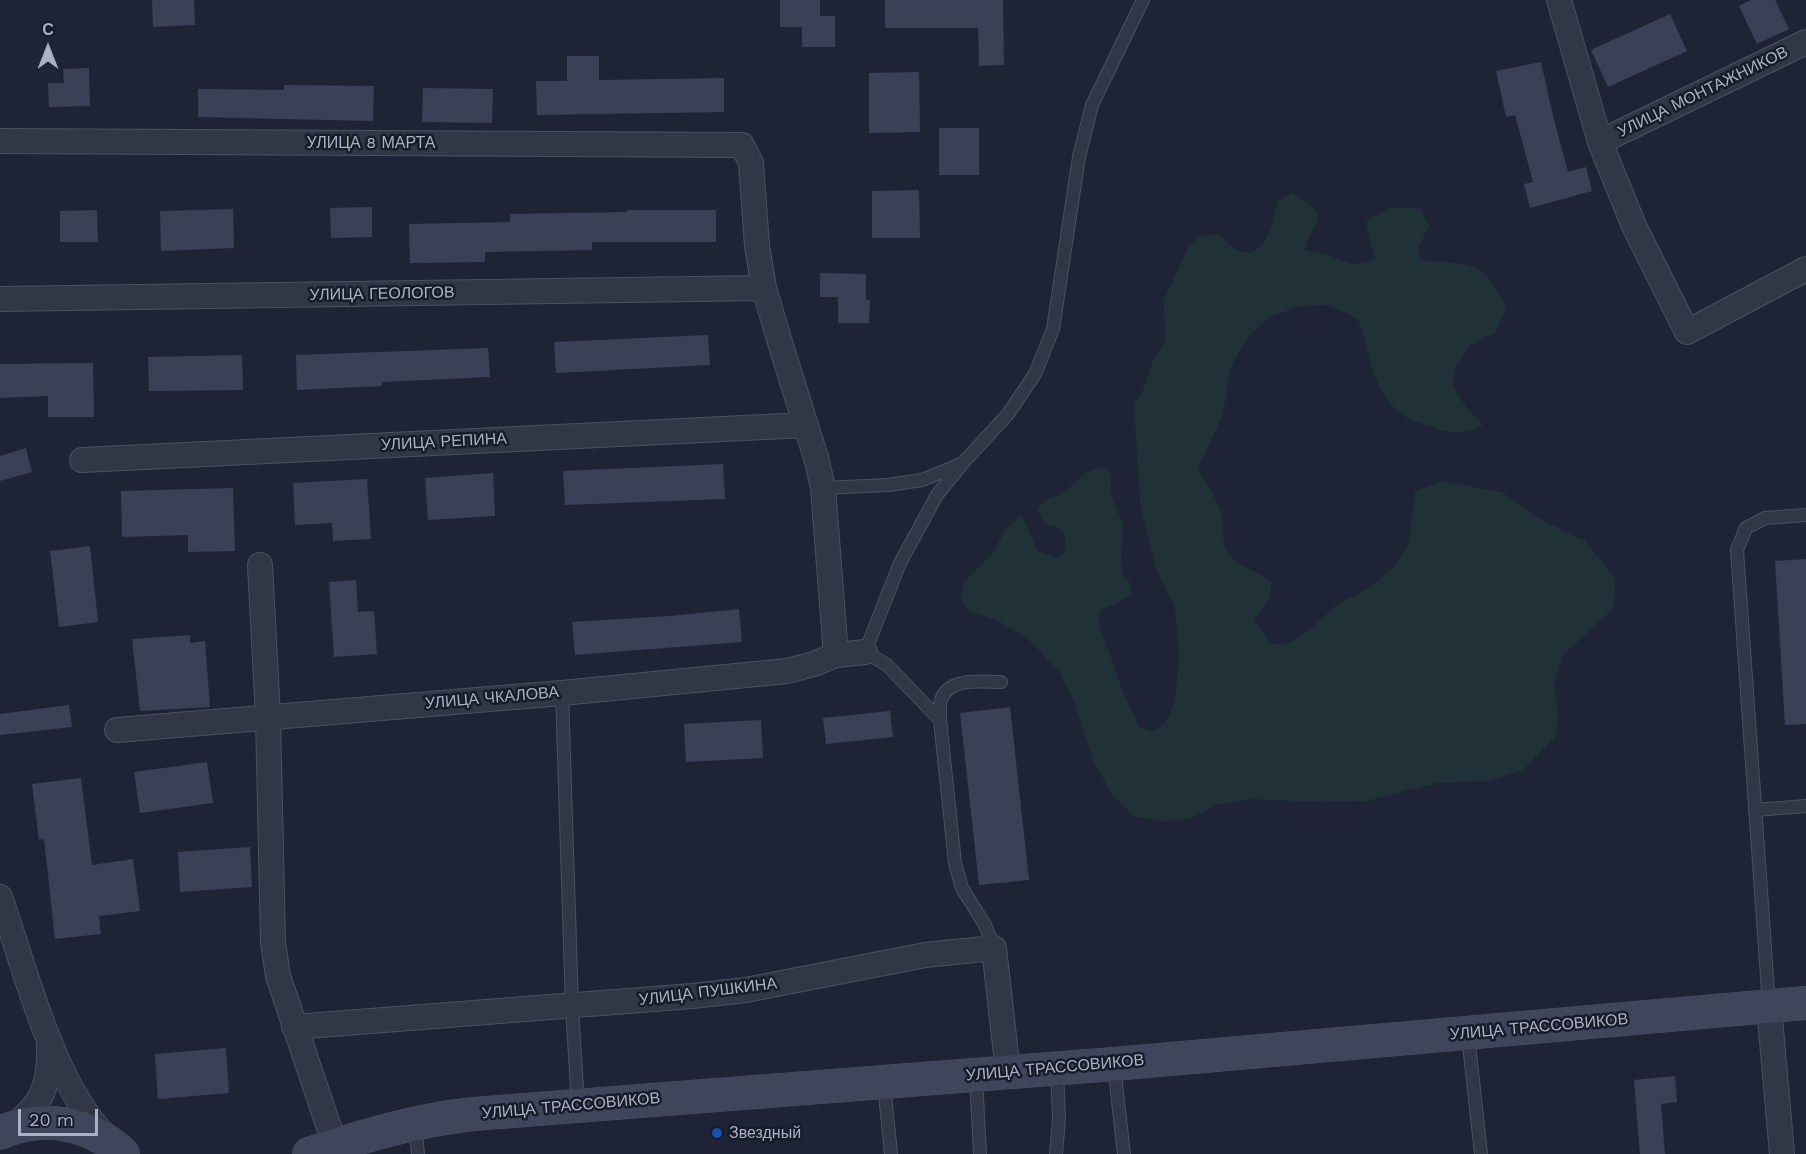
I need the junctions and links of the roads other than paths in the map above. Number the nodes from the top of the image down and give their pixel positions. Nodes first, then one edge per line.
1 (1143, 0) edge
2 (1559, 0) edge
3 (1806, 42) edge
4 (0, 141) edge
5 (1600, 142) junction
6 (1806, 269) edge
7 (764, 288) junction
8 (0, 299) edge
9 (806, 425) junction
10 (82, 460) dead end
11 (962, 464) junction
12 (824, 488) junction
13 (1806, 515) edge
14 (260, 565) dead end
15 (865, 652) junction
16 (836, 655) junction
17 (1001, 682) dead end
18 (562, 693) junction
19 (268, 717) junction
20 (940, 720) junction
21 (117, 730) dead end
22 (1806, 806) edge
23 (1755, 810) junction
24 (0, 897) edge
25 (994, 948) junction
26 (1806, 1003) edge
27 (572, 1006) junction
28 (1769, 1006) junction
29 (294, 1027) junction
30 (1468, 1034) junction
31 (49, 1040) junction
32 (1114, 1064) junction
33 (1057, 1068) junction
34 (1008, 1072) junction
35 (976, 1075) junction
36 (884, 1083) junction
37 (578, 1106) junction
38 (6, 1131) edge
39 (416, 1138) edge
40 (322, 1150) edge
41 (122, 1152) edge
42 (891, 1154) edge
43 (980, 1154) edge
44 (1056, 1154) edge
45 (1124, 1154) edge
46 (1481, 1154) edge
47 (1782, 1154) edge

1 - 11 lane
2 - 5 street, УЛИЦА МОНТАЖНИКОВ
3 - 5 street, УЛИЦА МОНТАЖНИКОВ
4 - 7 street, УЛИЦА 8 МАРТА
5 - 6 street, УЛИЦА МОНТАЖНИКОВ
7 - 8 street, УЛИЦА ГЕОЛОГОВ
7 - 9 street
9 - 10 street, УЛИЦА РЕПИНА
9 - 12 street
11 - 12 lane
11 - 15 lane
12 - 16 street
13 - 23 lane
14 - 19 street
15 - 16 street, УЛИЦА ЧКАЛОВА
15 - 20 lane
16 - 18 street, УЛИЦА ЧКАЛОВА
17 - 20 lane
18 - 19 street, УЛИЦА ЧКАЛОВА
18 - 27 lane
19 - 21 street, УЛИЦА ЧКАЛОВА
19 - 29 street
20 - 25 lane
22 - 23 lane
23 - 28 lane
24 - 31 street
25 - 27 street, УЛИЦА ПУШКИНА
25 - 34 street
26 - 28 main road, УЛИЦА ТРАССОВИКОВ
27 - 29 street, УЛИЦА ПУШКИНА
27 - 37 lane
28 - 30 main road, УЛИЦА ТРАССОВИКОВ
28 - 47 street
29 - 40 street
30 - 32 main road, УЛИЦА ТРАССОВИКОВ
30 - 46 lane
31 - 38 street
31 - 41 street
32 - 33 main road, УЛИЦА ТРАССОВИКОВ
32 - 45 lane
33 - 34 main road, УЛИЦА ТРАССОВИКОВ
33 - 44 lane
34 - 35 main road, УЛИЦА ТРАССОВИКОВ
35 - 36 main road, УЛИЦА ТРАССОВИКОВ
35 - 43 lane
36 - 37 main road, УЛИЦА ТРАССОВИКОВ
36 - 42 lane
37 - 39 main road, УЛИЦА ТРАССОВИКОВ
38 - 41 main road
39 - 40 main road, УЛИЦА ТРАССОВИКОВ

